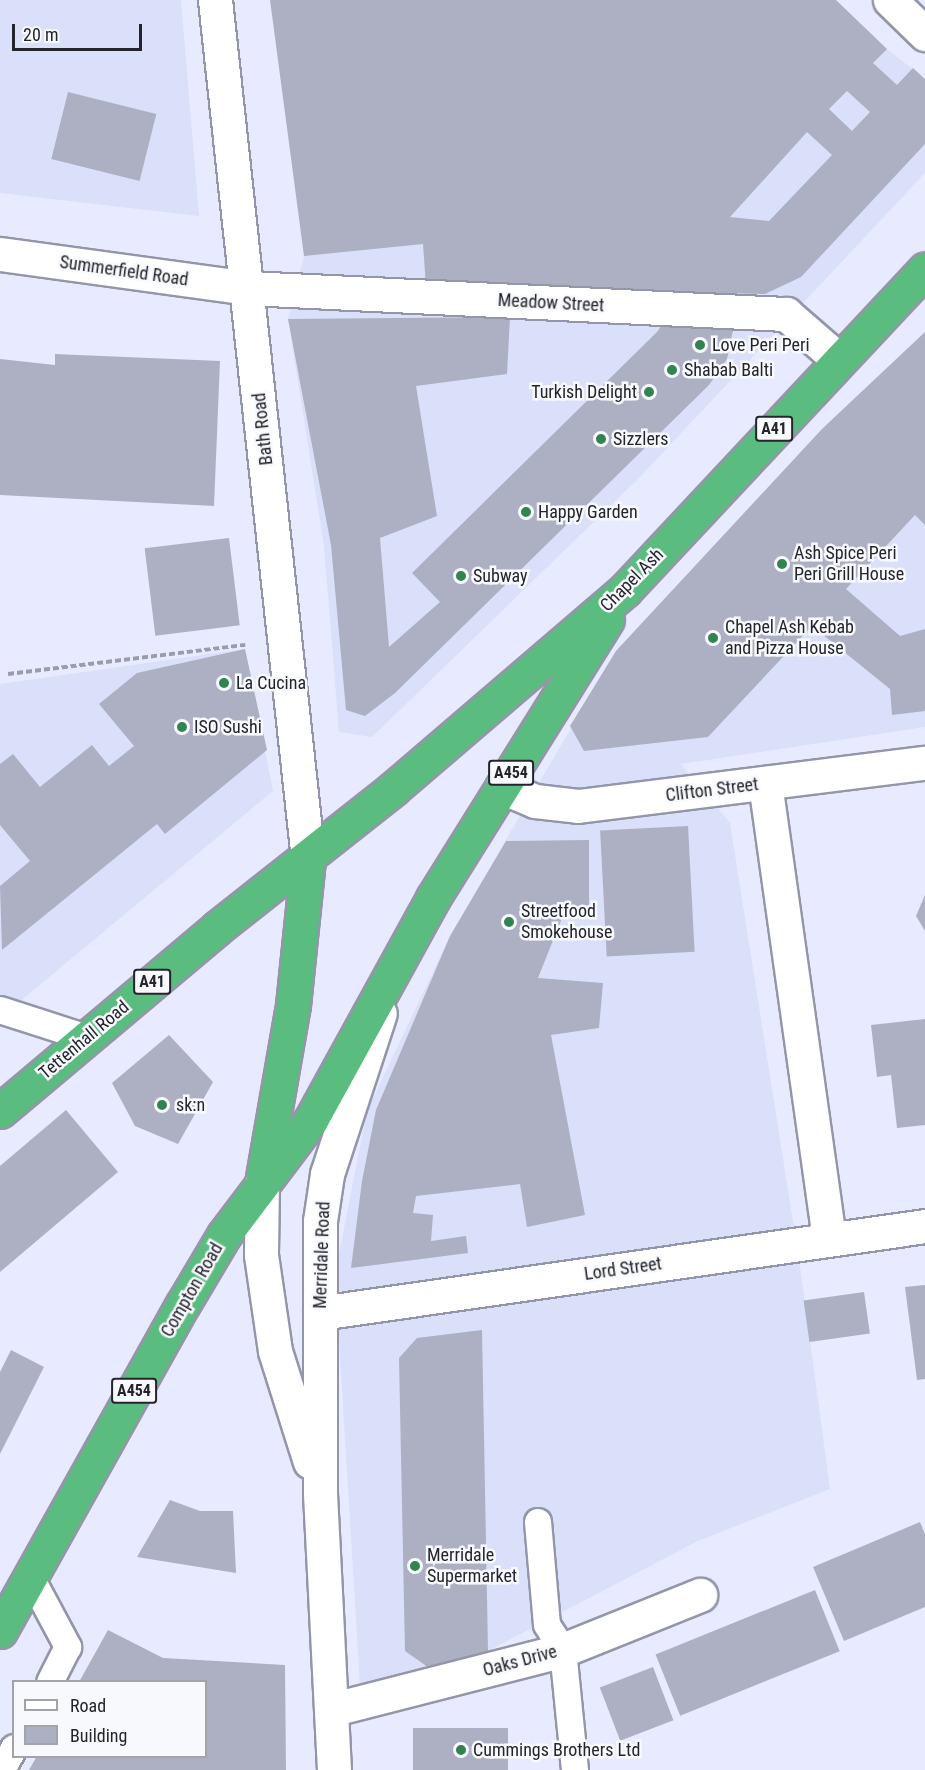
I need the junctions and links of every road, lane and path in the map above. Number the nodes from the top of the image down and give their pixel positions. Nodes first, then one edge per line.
1 (215, 0) edge
2 (890, 0) edge
3 (925, 34) edge
4 (0, 254) edge
5 (925, 269) edge
6 (248, 288) junction
7 (838, 359) junction
8 (625, 590) junction
9 (285, 641) junction
10 (8, 674) dead end
11 (925, 763) edge
12 (765, 783) junction
13 (502, 787) junction
14 (308, 859) junction
15 (398, 957) junction
16 (0, 1010) edge
17 (87, 1038) junction
18 (0, 1111) edge
19 (262, 1182) junction
20 (925, 1226) edge
21 (830, 1239) junction
22 (320, 1312) junction
23 (320, 1493) junction
24 (538, 1522) dead end
25 (30, 1576) junction
26 (700, 1595) dead end
27 (0, 1631) edge
28 (563, 1650) junction
29 (51, 1680) edge
30 (334, 1709) junction
31 (12, 1752) edge
32 (2, 1770) edge
33 (334, 1770) edge
34 (575, 1770) edge

1 - 6 street, Bath Road
2 - 3 street
4 - 6 street, Summerfield Road
5 - 7 highway, Chapel Ash / A41
6 - 7 street, Meadow Street
6 - 9 street, Bath Road
7 - 8 highway, Chapel Ash / A41
8 - 13 highway, A454
8 - 14 highway, Chapel Ash / A41
9 - 10 path
9 - 14 street, Bath Road
11 - 12 street, Clifton Street
12 - 13 street, Clifton Street
12 - 21 street
13 - 15 highway, A454
14 - 17 highway, Tettenhall Road / A41
14 - 19 highway
15 - 19 highway, Compton Road / A454
15 - 22 street, Merridale Road
16 - 17 lane
17 - 18 highway, Tettenhall Road / A41
19 - 23 street, Merridale Road
19 - 25 highway, Compton Road / A454
20 - 21 street, Lord Street
21 - 22 street, Lord Street
22 - 23 street, Merridale Road
23 - 30 street, Merridale Road
24 - 28 lane
25 - 27 highway, Compton Road / A454
25 - 29 lane
26 - 28 street, Oaks Drive
28 - 30 street, Oaks Drive
28 - 34 lane
30 - 33 street, Merridale Road
31 - 32 lane

